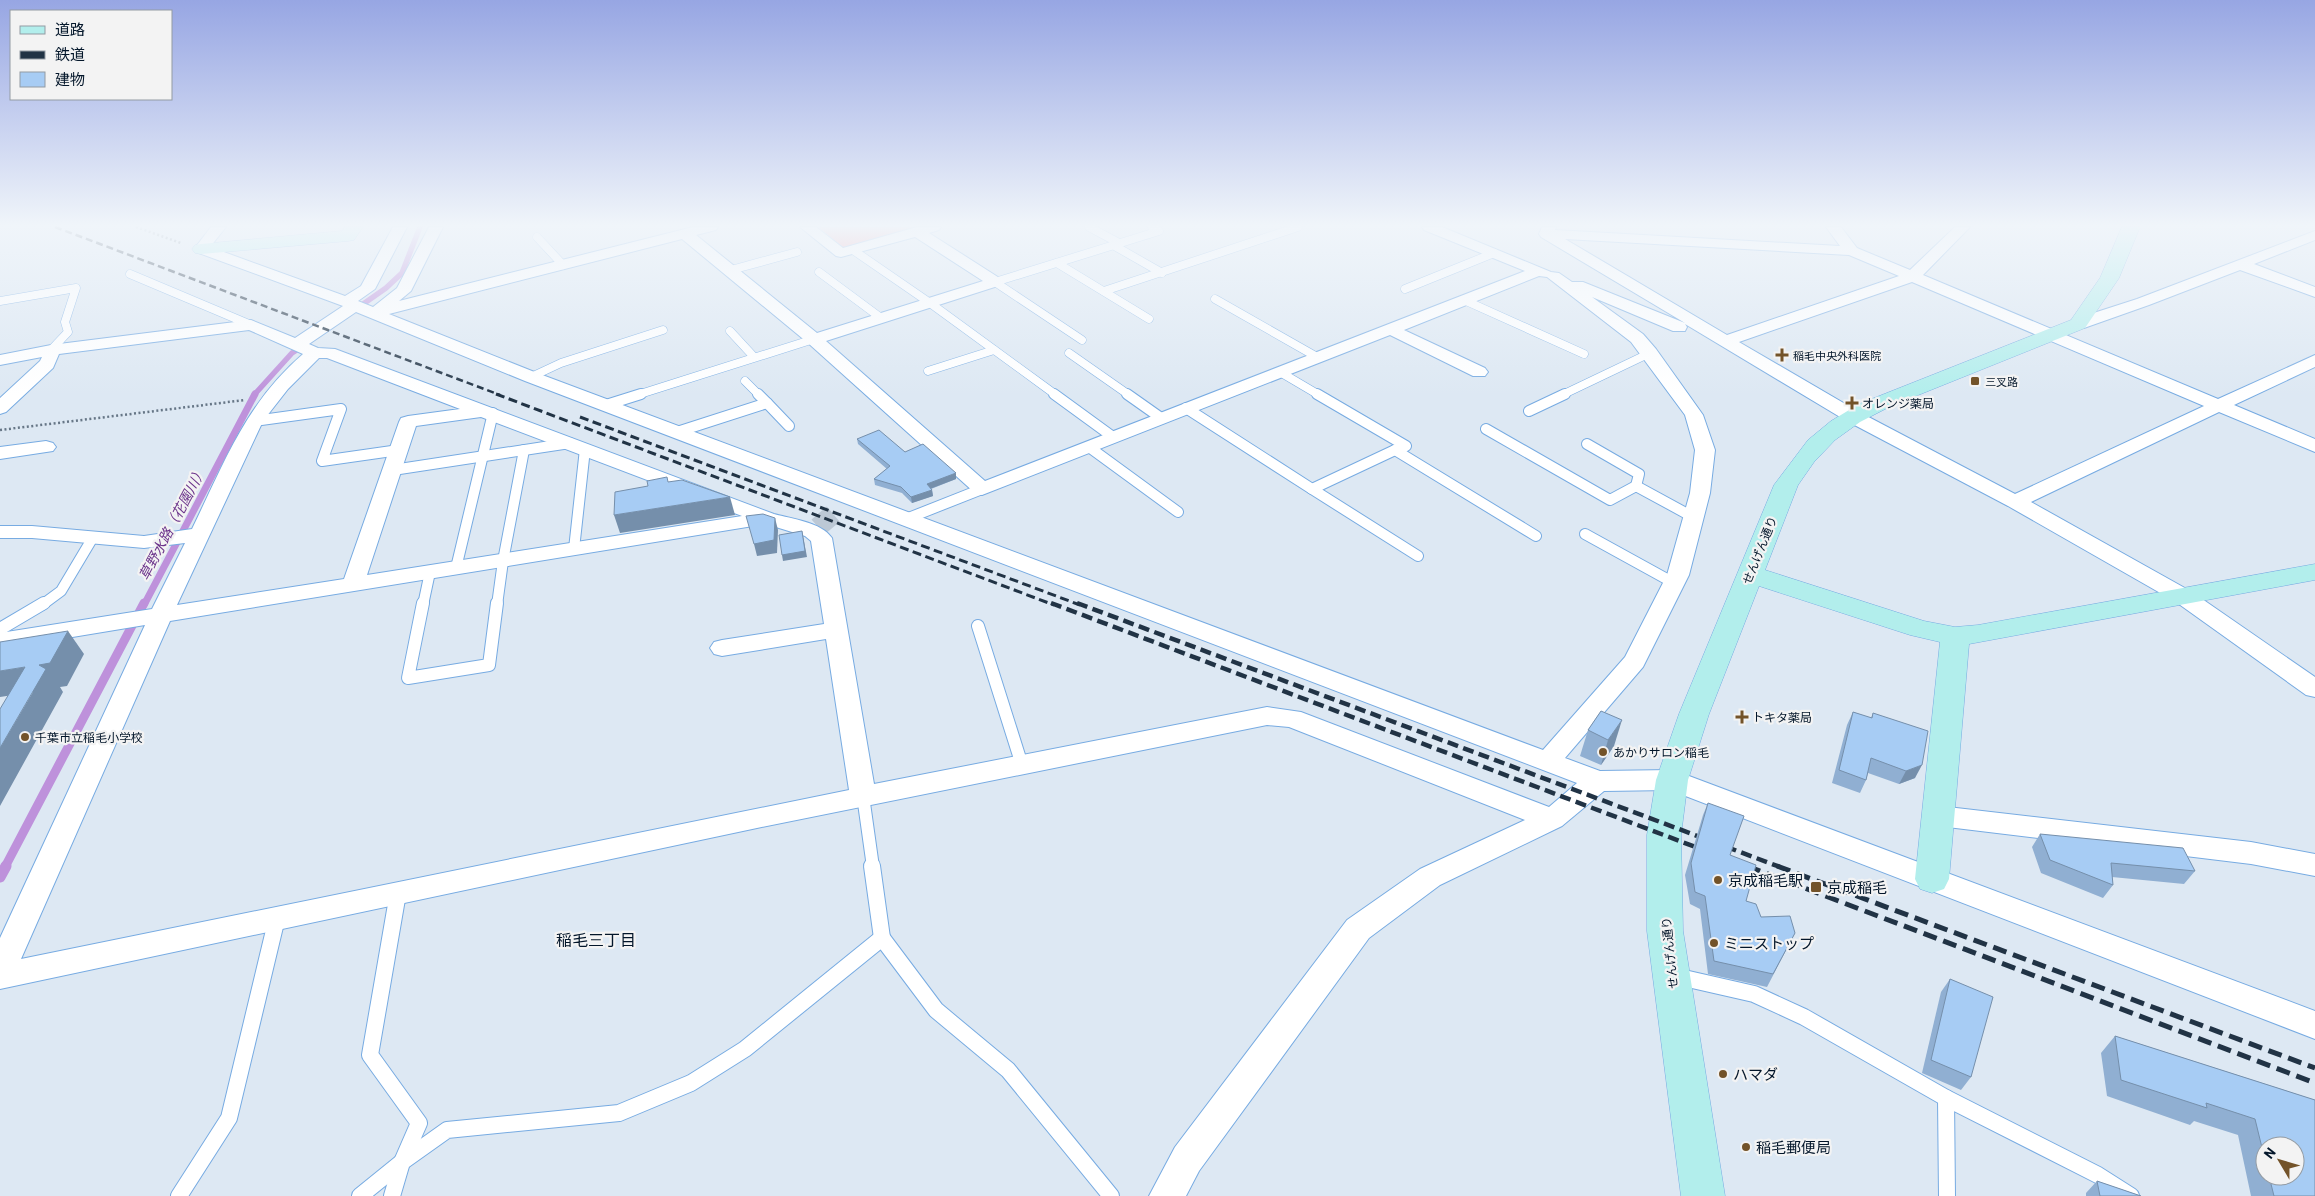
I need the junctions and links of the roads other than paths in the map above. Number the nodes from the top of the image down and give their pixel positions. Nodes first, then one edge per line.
1 (151, 283) edge
2 (290, 283) edge
3 (370, 283) edge
4 (407, 283) edge
5 (478, 283) edge
6 (746, 283) edge
7 (834, 283) edge
8 (901, 283) edge
9 (992, 283) edge
10 (996, 283) edge
11 (1089, 283) edge
12 (1132, 283) edge
13 (1418, 283) edge
14 (1516, 283) edge
15 (1560, 283) edge
16 (1572, 283) edge
17 (1631, 283) edge
18 (1896, 283) edge
19 (1926, 283) edge
20 (2107, 283) edge
21 (2191, 283) edge
22 (2290, 283) edge
23 (1405, 288) dead end
24 (1104, 292) junction
25 (2315, 292) edge
26 (1215, 299) dead end
27 (1464, 300) junction
28 (0, 301) edge
29 (930, 303) junction
30 (357, 308) junction
31 (881, 318) junction
32 (1148, 319) dead end
33 (2078, 324) junction
34 (251, 325) junction
35 (1390, 329) junction
36 (663, 330) dead end
37 (730, 331) dead end
38 (2050, 335) junction
39 (814, 339) junction
40 (1082, 340) dead end
41 (1729, 344) junction
42 (305, 349) junction
43 (51, 350) junction
44 (994, 350) junction
45 (1650, 352) junction
46 (1069, 353) dead end
47 (1584, 354) dead end
48 (754, 357) junction
49 (1317, 357) junction
50 (0, 360) edge
51 (2315, 360) edge
52 (928, 371) dead end
53 (1280, 372) junction
54 (1480, 372) dead end
55 (531, 377) junction
56 (746, 381) dead end
57 (767, 403) junction
58 (606, 405) junction
59 (2219, 405) junction
60 (0, 408) edge
61 (1186, 408) junction
62 (1529, 411) dead end
63 (488, 412) junction
64 (1852, 416) junction
65 (1161, 418) junction
66 (254, 421) junction
67 (789, 426) dead end
68 (1486, 430) dead end
69 (677, 432) junction
70 (1113, 437) junction
71 (1587, 444) dead end
72 (578, 446) junction
73 (2315, 446) edge
74 (46, 447) dead end
75 (1089, 447) junction
76 (399, 450) junction
77 (524, 450) junction
78 (1395, 450) junction
79 (0, 454) edge
80 (483, 456) junction
81 (393, 470) junction
82 (1636, 486) junction
83 (982, 489) junction
84 (1312, 489) junction
85 (2014, 502) junction
86 (1178, 512) dead end
87 (1693, 517) junction
88 (767, 518) junction
89 (906, 519) junction
90 (0, 532) edge
91 (201, 534) junction
92 (1585, 534) dead end
93 (1536, 536) dead end
94 (92, 539) junction
95 (574, 549) junction
96 (1418, 556) dead end
97 (503, 561) junction
98 (456, 568) junction
99 (430, 572) junction
100 (2315, 572) edge
101 (1749, 574) junction
102 (1674, 583) junction
103 (353, 585) junction
104 (2184, 597) junction
105 (160, 617) junction
106 (978, 626) dead end
107 (0, 629) edge
108 (836, 630) junction
109 (1955, 636) junction
110 (0, 641) edge
111 (722, 648) dead end
112 (2315, 689) edge
113 (1548, 761) junction
114 (1022, 765) junction
115 (1672, 780) junction
116 (1598, 781) junction
117 (863, 796) junction
118 (1940, 816) junction
119 (1552, 818) junction
120 (2315, 865) edge
121 (1932, 879) junction
122 (398, 893) junction
123 (277, 918) junction
124 (882, 938) junction
125 (0, 971) edge
126 (1671, 975) junction
127 (0, 976) edge
128 (2315, 1025) edge
129 (1946, 1098) junction
130 (402, 1162) junction
131 (179, 1196) edge
132 (360, 1196) edge
133 (392, 1196) edge
134 (1112, 1196) edge
135 (1167, 1196) edge
136 (1703, 1196) edge
137 (1947, 1196) edge
138 (2131, 1196) edge

1 - 34 lane
2 - 30 street
3 - 30 street
4 - 30 street
5 - 30 street
6 - 39 street
7 - 31 lane
8 - 29 lane
9 - 29 street
10 - 40 lane
11 - 24 lane
12 - 24 lane
13 - 23 lane
14 - 27 street
15 - 45 street
16 - 41 street
17 - 41 street
18 - 41 street
19 - 38 street
20 - 33 main road
21 - 33 street, せんげん通り
22 - 25 street
24 - 32 lane
26 - 49 lane
27 - 35 street
27 - 47 lane
28 - 43 lane
29 - 31 street
29 - 44 lane
30 - 42 street
30 - 55 street
31 - 39 street
33 - 38 main road, せんげん通り
34 - 42 street
34 - 43 street
35 - 49 street
35 - 54 street
36 - 55 lane
37 - 48 lane
38 - 59 street
38 - 64 main road, せんげん通り
39 - 48 lane
39 - 83 street
41 - 64 street
42 - 63 street
42 - 66 street
43 - 50 street
43 - 60 street
44 - 52 lane
44 - 70 lane
45 - 62 lane
45 - 87 street
46 - 65 lane
48 - 58 lane
49 - 53 street
51 - 59 street
53 - 61 street
53 - 78 lane
55 - 58 street
56 - 57 lane
57 - 67 lane
57 - 69 lane
58 - 69 street
59 - 73 street
59 - 85 street
61 - 65 street
61 - 84 lane
63 - 72 street
63 - 76 street
63 - 80 lane
64 - 85 street
64 - 101 main road, せんげん通り
65 - 70 street
66 - 76 lane
66 - 91 street
68 - 82 lane
69 - 89 street
70 - 75 street
71 - 82 lane
72 - 77 lane
72 - 88 street
72 - 95 lane
74 - 79 street
75 - 83 street
75 - 86 lane
76 - 81 street
77 - 80 lane
77 - 97 lane
78 - 84 lane
78 - 93 lane
80 - 81 lane
80 - 98 lane
81 - 103 street
82 - 87 lane
83 - 89 lane
84 - 96 lane
85 - 104 street
87 - 102 street
88 - 95 street
88 - 108 street
89 - 113 street
90 - 94 street
91 - 94 street
91 - 105 street
92 - 102 lane
94 - 107 lane
95 - 97 street
97 - 98 street
97 - 99 lane
98 - 99 street
99 - 103 street
100 - 104 main road
101 - 109 main road
101 - 115 main road, せんげん通り
102 - 113 street
103 - 105 street
104 - 109 main road
104 - 112 street
105 - 110 street
105 - 125 street
106 - 114 lane
108 - 111 street
108 - 117 street
109 - 118 main road
113 - 116 street
114 - 117 street
114 - 119 street
115 - 116 street
115 - 121 street
115 - 126 main road, せんげん通り
116 - 119 street
117 - 122 street
117 - 124 lane
118 - 120 street
118 - 121 main road
119 - 135 street
121 - 128 street
122 - 123 street
122 - 130 lane
123 - 127 street
123 - 131 lane
124 - 130 lane
124 - 134 lane
126 - 129 lane
126 - 136 main road, せんげん通り
129 - 137 lane
129 - 138 lane
130 - 132 lane
130 - 133 lane

